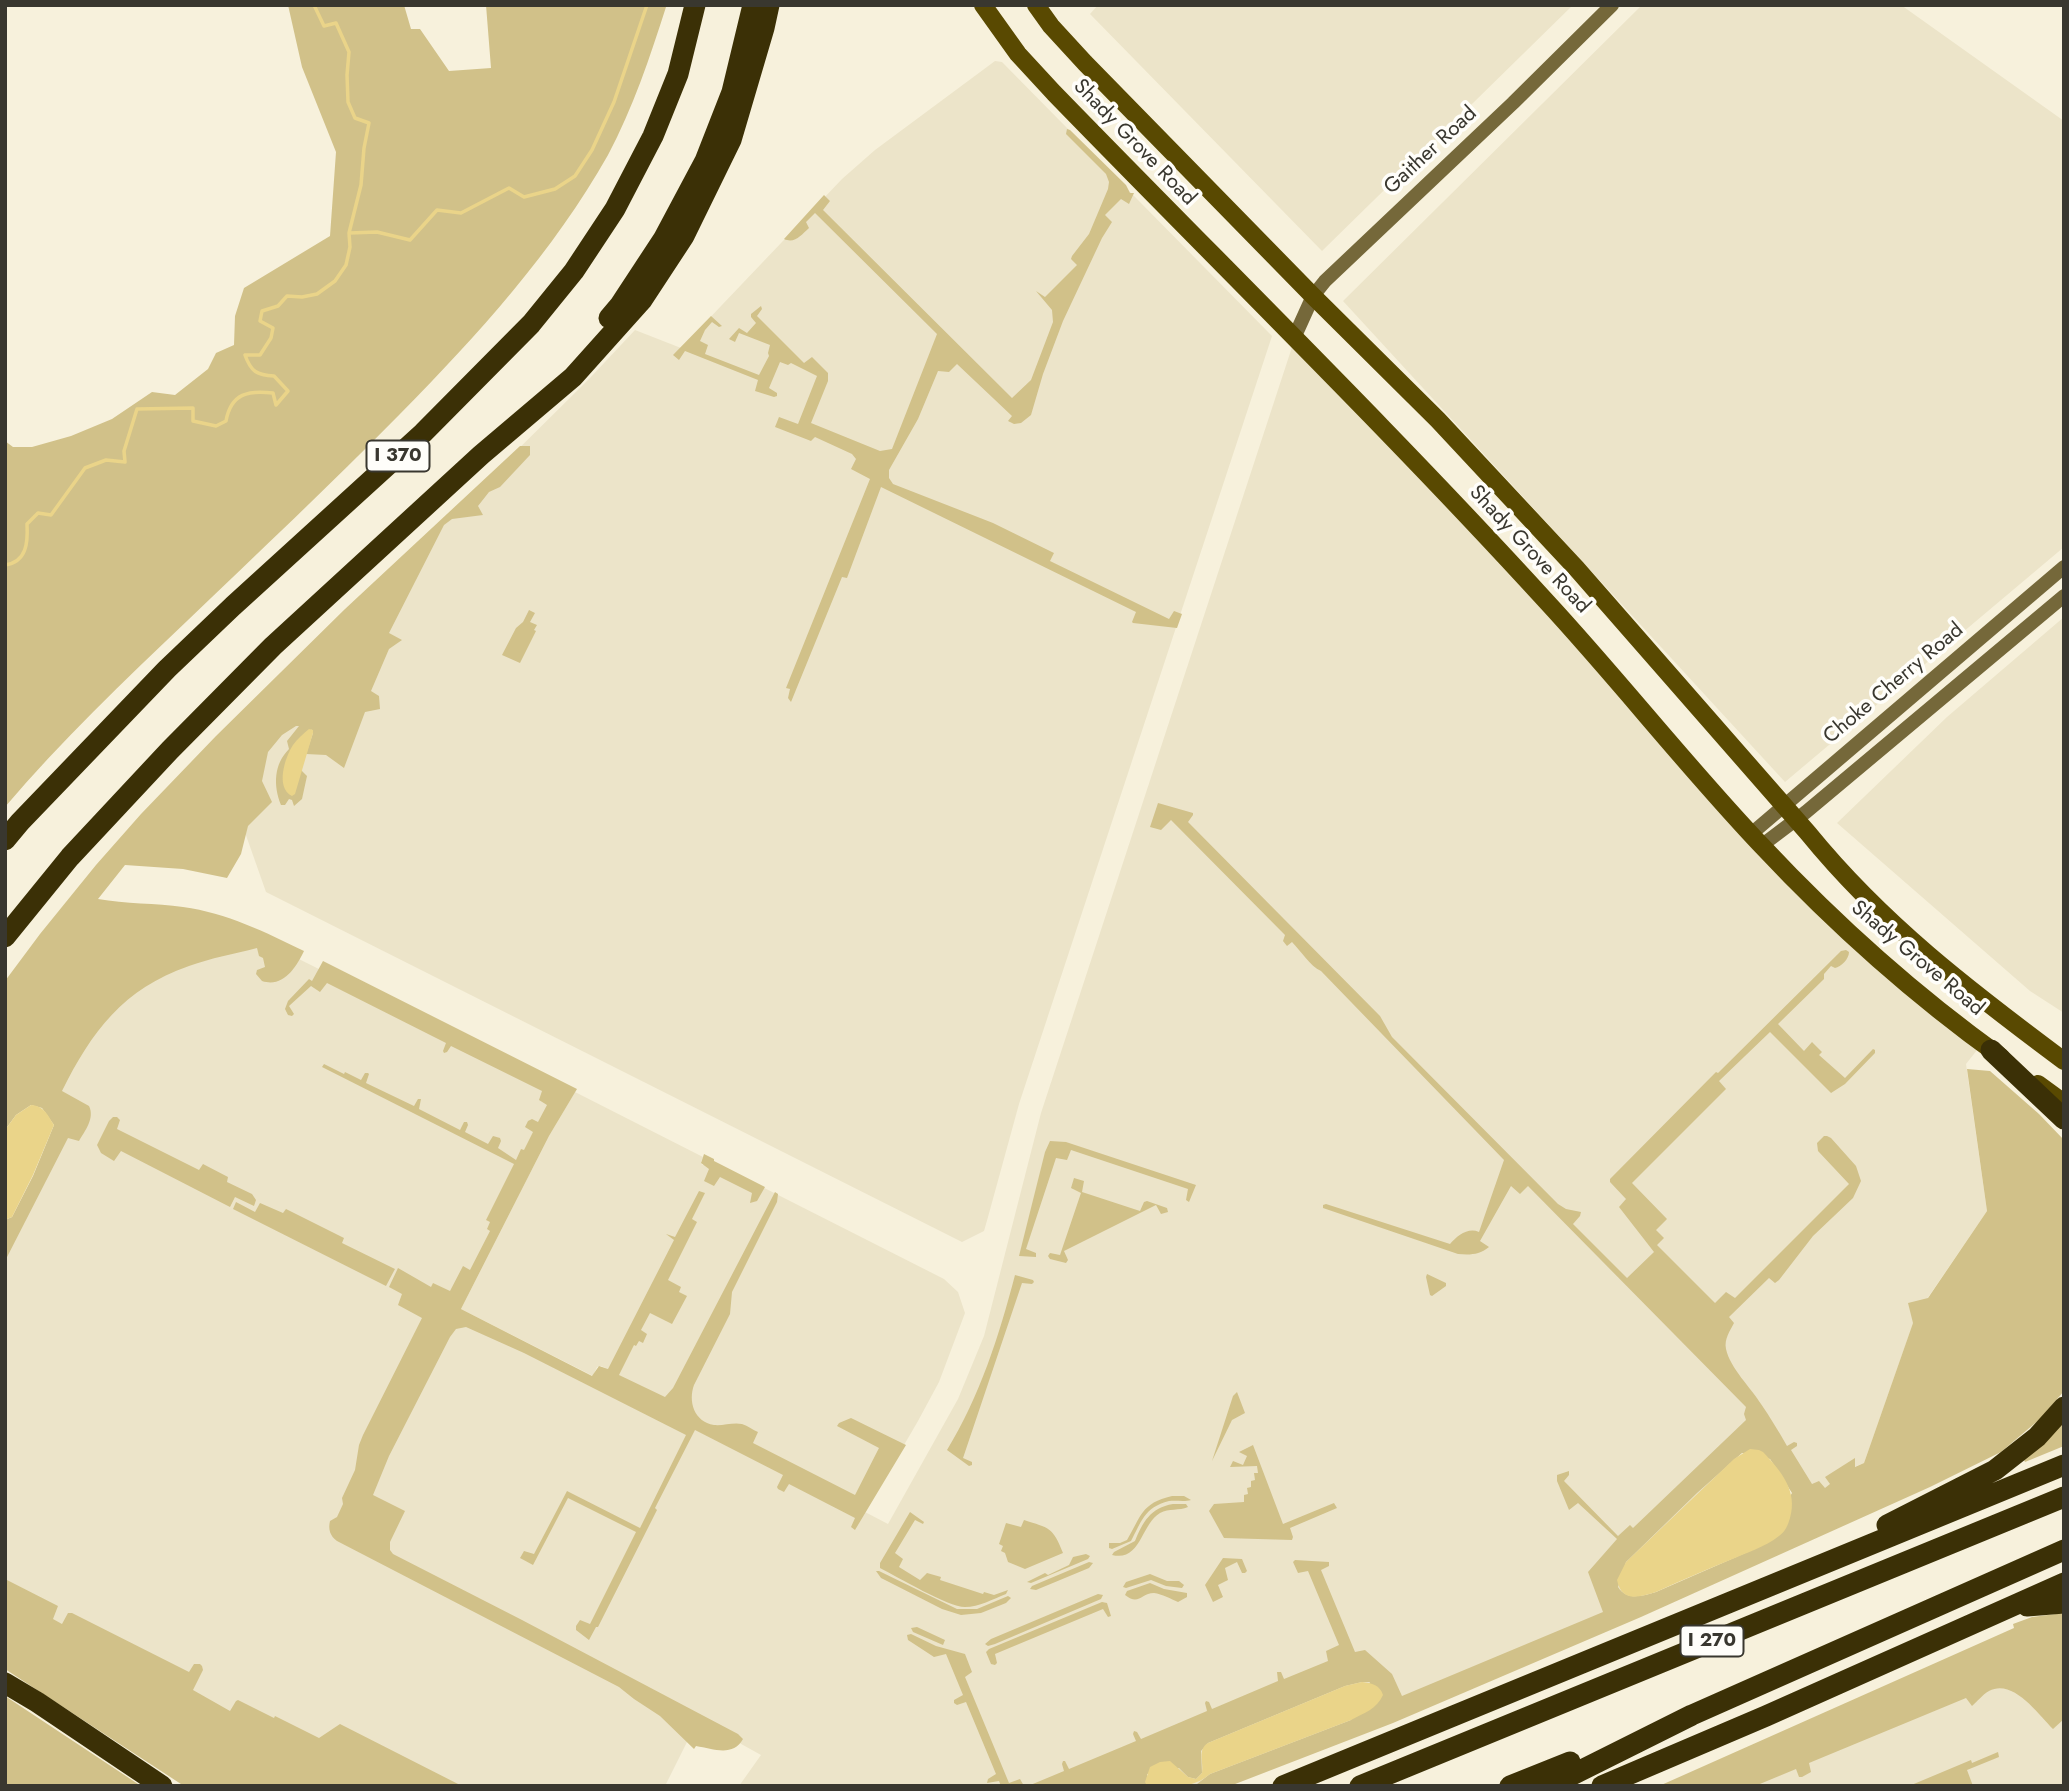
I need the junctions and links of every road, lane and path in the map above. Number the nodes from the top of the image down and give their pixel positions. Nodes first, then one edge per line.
1 (695, 5) edge
2 (754, 5) edge
3 (769, 5) edge
4 (983, 5) edge
5 (1036, 5) edge
6 (1612, 5) edge
7 (1313, 296) junction
8 (1294, 338) junction
9 (481, 455) junction
10 (2064, 567) edge
11 (2064, 596) edge
12 (1583, 641) junction
13 (1642, 727) dead end
14 (1790, 813) junction
15 (5, 840) edge
16 (1756, 840) junction
17 (5, 937) edge
18 (1991, 1050) junction
19 (2064, 1061) edge
20 (2064, 1103) edge
21 (2064, 1119) edge
22 (2064, 1407) edge
23 (2064, 1465) edge
24 (2064, 1497) edge
25 (2064, 1550) edge
26 (2064, 1583) edge
27 (1776, 1584) junction
28 (2064, 1603) edge
29 (2007, 1608) junction
30 (5, 1682) edge
31 (1692, 1715) junction
32 (162, 1786) edge
33 (1283, 1786) edge
34 (1360, 1786) edge
35 (1510, 1786) edge
36 (1550, 1786) edge
37 (1602, 1786) edge

1 - 15 highway, I 370
2 - 9 highway, I 370
3 - 9 highway
4 - 8 main road, Shady Grove Road
5 - 7 main road, Shady Grove Road
6 - 7 street, Gaither Road
7 - 8 street, Gaither Road
7 - 14 main road, Shady Grove Road
8 - 12 main road, Shady Grove Road
9 - 17 highway, I 370
10 - 14 street, Choke Cherry Road
11 - 14 street, Choke Cherry Road
12 - 13 main road
12 - 16 main road, Shady Grove Road
14 - 16 street, Choke Cherry Road
14 - 19 main road, Shady Grove Road
16 - 18 main road, Shady Grove Road
18 - 20 main road, Shady Grove Road
18 - 21 highway
22 - 27 highway
23 - 27 highway, I 270
24 - 34 highway, I 270
25 - 31 highway
26 - 29 highway
27 - 33 highway, I 270
28 - 29 highway
29 - 37 highway
30 - 32 highway
31 - 35 highway
31 - 36 highway

